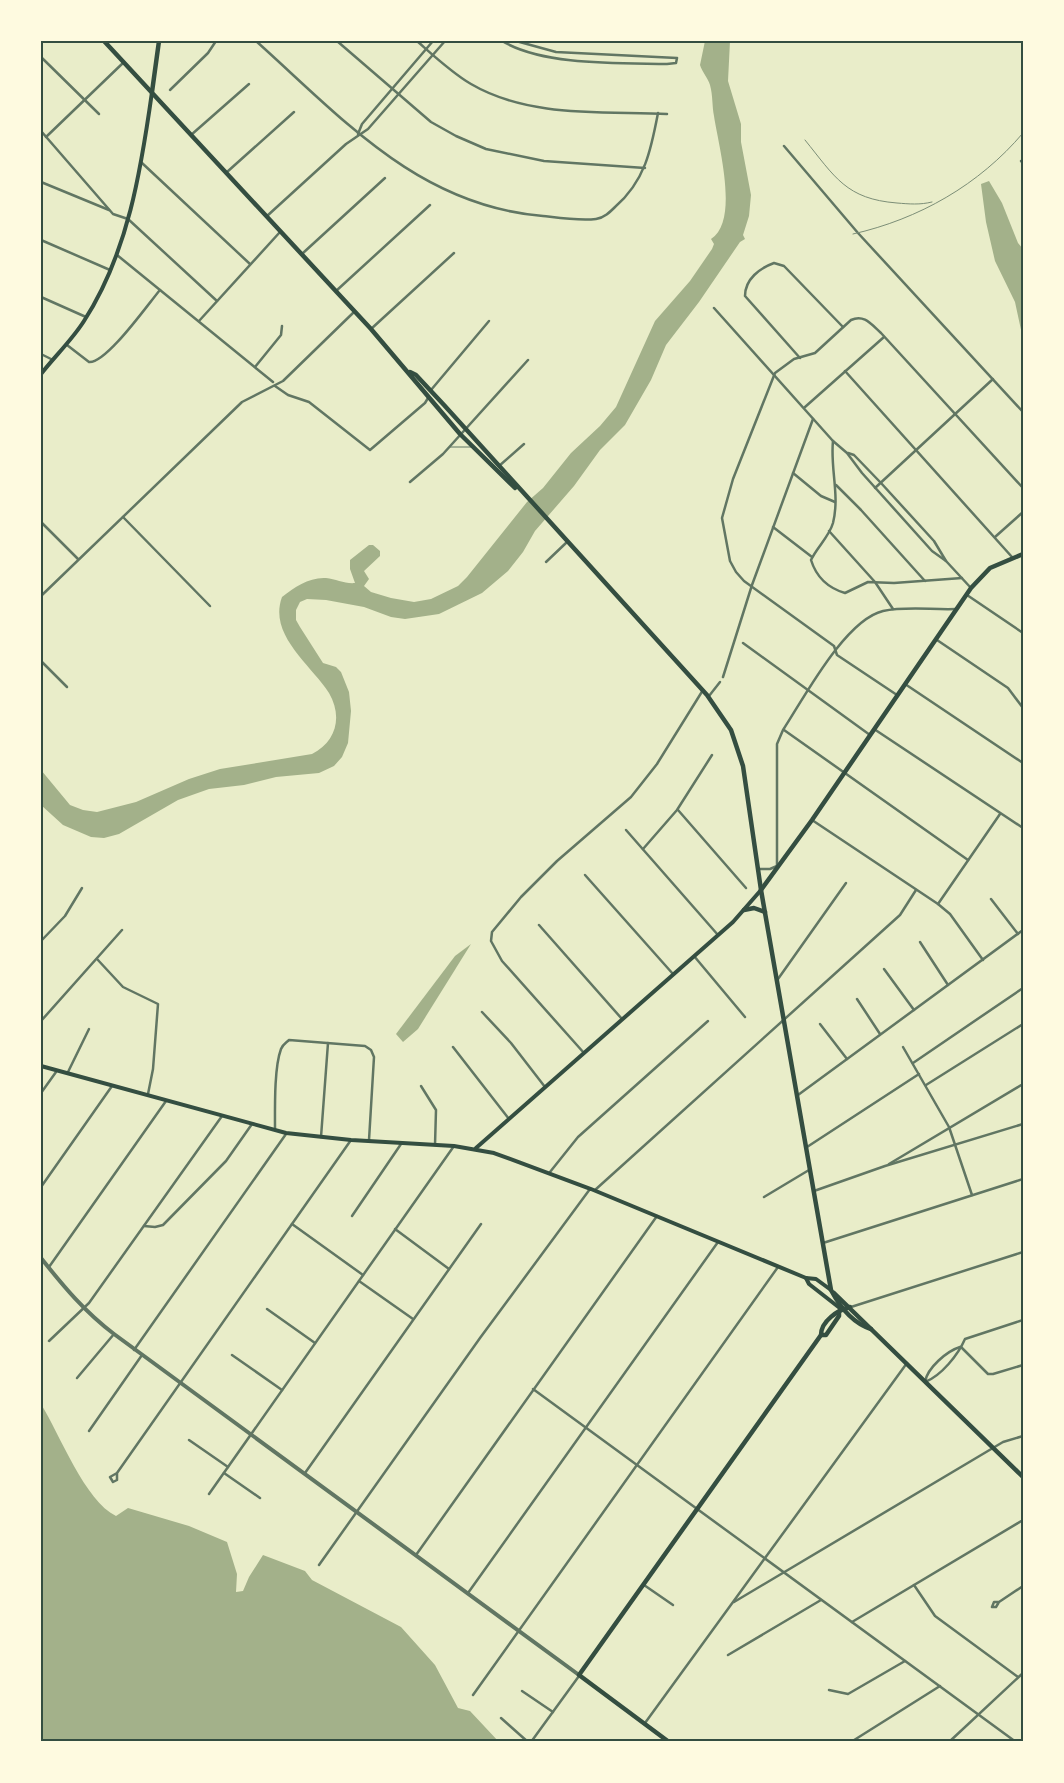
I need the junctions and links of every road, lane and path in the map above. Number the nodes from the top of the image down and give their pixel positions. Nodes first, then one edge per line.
1 (104, 41) edge
2 (159, 41) edge
3 (216, 41) edge
4 (256, 41) edge
5 (337, 41) edge
6 (417, 41) edge
7 (433, 41) edge
8 (445, 41) edge
9 (502, 41) edge
10 (516, 41) edge
11 (538, 48) junction
12 (426, 49) junction
13 (588, 54) junction
14 (432, 55) junction
15 (536, 55) junction
16 (41, 57) edge
17 (588, 60) junction
18 (124, 62) junction
19 (249, 84) dead end
20 (392, 88) junction
21 (170, 90) dead end
22 (152, 92) junction
23 (400, 94) junction
24 (85, 99) junction
25 (294, 112) dead end
26 (99, 114) dead end
27 (658, 114) junction
28 (667, 114) dead end
29 (41, 131) edge
30 (358, 134) junction
31 (191, 135) junction
32 (46, 137) junction
33 (784, 146) dead end
34 (141, 163) junction
35 (645, 168) junction
36 (226, 173) junction
37 (385, 178) dead end
38 (41, 182) edge
39 (430, 205) dead end
40 (111, 211) junction
41 (266, 217) junction
42 (128, 219) junction
43 (280, 232) junction
44 (41, 240) edge
45 (454, 253) dead end
46 (302, 254) junction
47 (116, 255) junction
48 (250, 264) junction
49 (110, 270) junction
50 (160, 290) junction
51 (335, 292) junction
52 (41, 297) edge
53 (217, 301) junction
54 (714, 308) dead end
55 (354, 312) junction
56 (86, 317) junction
57 (199, 321) junction
58 (489, 321) dead end
59 (282, 326) dead end
60 (843, 327) junction
61 (371, 329) junction
62 (884, 337) junction
63 (66, 344) junction
64 (41, 354) edge
65 (800, 358) junction
66 (53, 360) junction
67 (528, 360) dead end
68 (255, 367) junction
69 (845, 371) junction
70 (410, 372) junction
71 (775, 373) junction
72 (41, 374) edge
73 (994, 379) junction
74 (273, 382) dead end
75 (275, 386) junction
76 (431, 392) junction
77 (428, 398) junction
78 (805, 408) junction
79 (1023, 412) edge
80 (955, 414) junction
81 (814, 418) junction
82 (465, 428) junction
83 (460, 434) junction
84 (833, 441) junction
85 (524, 444) dead end
86 (449, 448) junction
87 (476, 449) junction
88 (847, 452) junction
89 (916, 452) junction
90 (499, 466) junction
91 (793, 473) junction
92 (410, 482) dead end
93 (881, 483) junction
94 (835, 484) junction
95 (875, 488) junction
96 (1023, 488) edge
97 (528, 499) junction
98 (835, 502) junction
99 (1023, 512) edge
100 (123, 517) junction
101 (41, 522) edge
102 (773, 527) junction
103 (829, 531) junction
104 (995, 537) junction
105 (567, 542) junction
106 (1023, 554) edge
107 (812, 557) junction
108 (1012, 558) junction
109 (78, 559) junction
110 (946, 561) junction
111 (546, 562) dead end
112 (962, 578) junction
113 (925, 581) junction
114 (875, 582) junction
115 (752, 585) junction
116 (971, 588) junction
117 (966, 594) junction
118 (41, 596) edge
119 (210, 606) dead end
120 (893, 609) junction
121 (956, 609) junction
122 (1023, 634) edge
123 (935, 640) junction
124 (743, 643) dead end
125 (836, 650) junction
126 (41, 661) edge
127 (723, 677) dead end
128 (720, 682) dead end
129 (905, 684) junction
130 (67, 686) dead end
131 (703, 690) junction
132 (809, 691) junction
133 (897, 695) junction
134 (709, 696) junction
135 (1023, 708) edge
136 (874, 729) junction
137 (783, 730) junction
138 (870, 735) junction
139 (712, 754) dead end
140 (1023, 763) edge
141 (844, 773) junction
142 (677, 810) junction
143 (1000, 814) junction
144 (812, 820) junction
145 (1023, 828) edge
146 (626, 830) dead end
147 (643, 849) junction
148 (968, 860) junction
149 (783, 862) junction
150 (776, 866) junction
151 (759, 869) junction
152 (585, 875) dead end
153 (846, 883) dead end
154 (82, 888) dead end
155 (746, 888) dead end
156 (761, 890) junction
157 (916, 890) junction
158 (991, 899) dead end
159 (938, 904) junction
160 (744, 910) junction
161 (765, 912) junction
162 (539, 925) dead end
163 (122, 930) dead end
164 (1023, 930) edge
165 (1018, 934) junction
166 (718, 935) junction
167 (41, 942) edge
168 (920, 942) dead end
169 (694, 956) junction
170 (97, 959) junction
171 (983, 960) junction
172 (884, 969) dead end
173 (673, 974) junction
174 (777, 980) junction
175 (948, 985) junction
176 (1023, 988) edge
177 (857, 1000) dead end
178 (914, 1010) junction
179 (482, 1012) dead end
180 (745, 1017) dead end
181 (783, 1019) junction
182 (622, 1020) junction
183 (41, 1021) edge
184 (708, 1021) dead end
185 (820, 1024) dead end
186 (1023, 1024) edge
187 (89, 1029) dead end
188 (880, 1034) junction
189 (328, 1043) junction
190 (454, 1047) dead end
191 (903, 1047) dead end
192 (584, 1053) junction
193 (847, 1059) junction
194 (913, 1063) junction
195 (41, 1066) edge
196 (56, 1072) junction
197 (67, 1074) junction
198 (919, 1074) junction
199 (1023, 1084) edge
200 (926, 1085) junction
201 (112, 1086) junction
202 (421, 1086) dead end
203 (545, 1087) junction
204 (41, 1093) edge
205 (148, 1095) junction
206 (796, 1096) junction
207 (166, 1101) junction
208 (222, 1116) junction
209 (509, 1119) junction
210 (252, 1124) junction
211 (1023, 1124) edge
212 (949, 1127) junction
213 (275, 1130) junction
214 (286, 1133) junction
215 (320, 1137) junction
216 (350, 1140) junction
217 (369, 1140) junction
218 (402, 1143) junction
219 (435, 1145) junction
220 (454, 1146) junction
221 (955, 1146) junction
222 (805, 1148) junction
223 (475, 1149) junction
224 (885, 1166) junction
225 (809, 1170) junction
226 (550, 1172) junction
227 (1023, 1179) edge
228 (41, 1187) edge
229 (593, 1189) junction
230 (814, 1191) junction
231 (972, 1195) junction
232 (764, 1196) dead end
233 (352, 1216) dead end
234 (657, 1216) junction
235 (292, 1224) junction
236 (481, 1224) dead end
237 (144, 1226) junction
238 (395, 1229) junction
239 (719, 1241) junction
240 (823, 1243) junction
241 (1023, 1252) edge
242 (42, 1262) edge
243 (779, 1266) junction
244 (48, 1268) junction
245 (449, 1269) junction
246 (364, 1275) junction
247 (806, 1278) junction
248 (359, 1281) junction
249 (831, 1290) junction
250 (850, 1307) junction
251 (83, 1308) junction
252 (266, 1309) dead end
253 (840, 1310) junction
254 (414, 1319) junction
255 (1023, 1320) edge
256 (870, 1330) junction
257 (114, 1334) junction
258 (49, 1341) dead end
259 (315, 1343) junction
260 (961, 1347) junction
261 (134, 1350) junction
262 (142, 1355) junction
263 (232, 1355) dead end
264 (906, 1363) junction
265 (1023, 1365) edge
266 (77, 1378) dead end
267 (925, 1382) junction
268 (181, 1383) junction
269 (533, 1389) junction
270 (282, 1390) junction
271 (586, 1428) junction
272 (89, 1431) dead end
273 (251, 1434) junction
274 (1023, 1436) edge
275 (189, 1440) dead end
276 (993, 1448) junction
277 (637, 1465) junction
278 (228, 1467) junction
279 (117, 1473) dead end
280 (224, 1473) junction
281 (305, 1473) junction
282 (1023, 1477) edge
283 (209, 1494) dead end
284 (260, 1498) dead end
285 (698, 1509) junction
286 (356, 1511) junction
287 (1023, 1520) edge
288 (416, 1555) junction
289 (765, 1559) junction
290 (319, 1565) dead end
291 (785, 1573) junction
292 (644, 1585) junction
293 (914, 1585) junction
294 (1023, 1586) edge
295 (468, 1593) junction
296 (821, 1600) junction
297 (999, 1602) dead end
298 (733, 1603) junction
299 (673, 1605) dead end
300 (852, 1622) junction
301 (519, 1630) junction
302 (728, 1655) dead end
303 (904, 1661) junction
304 (1023, 1673) edge
305 (579, 1675) junction
306 (1018, 1677) junction
307 (940, 1686) junction
308 (829, 1690) dead end
309 (522, 1691) dead end
310 (473, 1695) dead end
311 (553, 1712) junction
312 (978, 1714) junction
313 (500, 1718) dead end
314 (645, 1723) junction
315 (530, 1742) edge
316 (670, 1742) edge
317 (851, 1742) edge
318 (949, 1742) edge
319 (1016, 1742) edge

1 - 18 main road
2 - 22 main road
3 - 21 street
4 - 30 street
5 - 20 street
6 - 12 street
7 - 12 street
8 - 14 street
9 - 15 street
10 - 11 street
11 - 13 street
11 - 15 street
12 - 14 street
12 - 20 street
13 - 17 street
13 - 17 street
14 - 23 street
14 - 27 street
15 - 17 street
16 - 24 street
18 - 22 main road
18 - 24 street
19 - 31 street
20 - 23 street
20 - 30 street
22 - 31 main road
22 - 34 main road
23 - 30 street
23 - 35 street
24 - 26 street
24 - 32 street
25 - 36 street
27 - 28 street
27 - 35 street
29 - 32 street
30 - 35 street
30 - 41 street
31 - 36 main road
32 - 40 street
33 - 73 street
34 - 42 main road
34 - 48 street
36 - 41 main road
37 - 46 street
38 - 40 street
39 - 51 street
40 - 42 street
41 - 43 main road
42 - 47 main road
42 - 53 street
43 - 46 main road
43 - 48 street
44 - 49 street
45 - 61 street
46 - 51 main road
47 - 49 main road
47 - 50 street
48 - 53 street
49 - 56 main road
50 - 57 street
50 - 63 street
51 - 55 main road
52 - 56 street
53 - 57 street
54 - 71 street
55 - 61 main road
55 - 75 street
56 - 63 main road
57 - 68 street
58 - 76 street
59 - 68 street
60 - 62 street
60 - 65 street
60 - 65 street
61 - 70 main road
62 - 69 street
62 - 80 street
63 - 66 main road
64 - 66 street
65 - 71 street
66 - 72 main road
67 - 82 street
68 - 74 street
69 - 78 street
69 - 89 street
70 - 76 main road
70 - 77 main road
71 - 78 street
71 - 115 street
73 - 79 street
73 - 80 street
75 - 77 street
75 - 100 street
76 - 82 main road
77 - 83 main road
78 - 81 street
80 - 89 street
80 - 96 street
81 - 84 street
81 - 91 street
82 - 83 street
82 - 90 main road
83 - 86 street
83 - 87 main road
84 - 88 street
84 - 94 street
85 - 90 street
86 - 87 lane
86 - 92 street
87 - 97 main road
88 - 93 street
88 - 95 street
89 - 93 street
89 - 104 street
90 - 97 main road
91 - 98 street
91 - 102 street
93 - 95 street
93 - 110 street
94 - 98 street
94 - 113 street
95 - 110 street
97 - 105 main road
98 - 103 street
99 - 104 street
100 - 109 street
100 - 119 street
101 - 109 street
102 - 107 street
102 - 115 street
103 - 107 street
103 - 114 street
104 - 108 street
105 - 111 street
105 - 131 main road
106 - 108 main road
107 - 114 street
108 - 116 main road
109 - 118 street
110 - 112 street
112 - 113 street
112 - 116 street
113 - 114 street
114 - 120 street
115 - 125 street
115 - 127 street
116 - 117 main road
117 - 121 main road
117 - 122 street
120 - 121 street
120 - 125 street
121 - 123 main road
123 - 129 main road
123 - 135 street
124 - 132 street
125 - 132 street
125 - 133 street
126 - 130 street
128 - 134 street
129 - 133 main road
129 - 140 street
131 - 134 main road
131 - 192 street
132 - 137 street
132 - 138 street
133 - 136 main road
134 - 151 main road
136 - 138 main road
136 - 143 street
137 - 141 street
137 - 150 street
138 - 141 main road
139 - 142 street
141 - 144 main road
141 - 148 street
142 - 147 street
142 - 155 street
143 - 145 street
143 - 148 street
144 - 149 main road
144 - 157 street
146 - 147 street
147 - 166 street
148 - 159 street
149 - 150 street
149 - 156 main road
150 - 151 street
151 - 156 main road
152 - 173 street
153 - 174 street
154 - 167 street
156 - 160 main road
156 - 161 main road
157 - 159 street
157 - 181 street
158 - 165 street
159 - 171 street
160 - 161 main road
160 - 166 main road
161 - 174 main road
162 - 182 street
163 - 170 street
164 - 165 street
165 - 171 street
166 - 169 main road
168 - 175 street
169 - 173 main road
169 - 180 street
170 - 183 street
170 - 205 street
171 - 175 street
172 - 178 street
173 - 182 main road
174 - 181 main road
175 - 178 street
176 - 194 street
177 - 188 street
178 - 188 street
179 - 203 street
181 - 206 main road
181 - 229 street
182 - 192 main road
184 - 226 street
185 - 193 street
186 - 200 street
187 - 197 street
188 - 193 street
189 - 213 street
189 - 215 street
189 - 217 street
190 - 209 street
191 - 194 street
192 - 203 main road
193 - 206 street
194 - 198 street
195 - 196 main road
196 - 197 main road
196 - 204 street
197 - 201 main road
198 - 200 street
198 - 222 street
199 - 212 street
200 - 212 street
201 - 205 main road
201 - 228 street
202 - 219 street
203 - 209 main road
205 - 207 main road
206 - 222 main road
207 - 208 main road
207 - 244 street
208 - 210 main road
208 - 237 street
209 - 223 main road
210 - 213 main road
210 - 237 street
211 - 221 street
212 - 221 street
212 - 224 street
213 - 214 main road
214 - 215 main road
214 - 261 street
215 - 216 main road
216 - 217 main road
216 - 235 street
217 - 218 main road
218 - 219 main road
218 - 233 street
219 - 220 main road
220 - 223 main road
220 - 238 street
221 - 224 street
221 - 231 street
222 - 225 main road
223 - 226 main road
224 - 230 street
225 - 230 main road
225 - 232 street
226 - 229 main road
227 - 231 street
229 - 234 main road
229 - 286 street
230 - 240 main road
231 - 240 street
234 - 239 main road
234 - 269 street
235 - 246 street
235 - 268 street
236 - 245 street
237 - 251 street
238 - 245 street
238 - 246 street
239 - 243 main road
239 - 271 street
240 - 249 main road
241 - 250 street
242 - 244 street
243 - 247 main road
243 - 277 street
244 - 251 street
245 - 254 street
246 - 248 street
247 - 249 main road
247 - 253 main road
248 - 254 street
248 - 259 street
249 - 250 main road
249 - 253 main road
250 - 253 main road
250 - 256 main road
251 - 257 street
251 - 258 street
252 - 259 street
253 - 256 main road
253 - 285 main road
254 - 281 street
255 - 260 street
256 - 264 main road
257 - 261 street
257 - 266 street
259 - 270 street
260 - 265 street
260 - 267 street
260 - 267 street
261 - 262 street
262 - 268 street
262 - 272 street
263 - 270 street
264 - 267 main road
264 - 289 street
267 - 276 main road
268 - 273 street
268 - 279 street
269 - 271 street
269 - 288 street
270 - 273 street
271 - 277 street
271 - 295 street
273 - 278 street
273 - 281 street
274 - 276 street
275 - 278 street
276 - 282 main road
276 - 291 street
277 - 285 street
277 - 301 street
278 - 280 street
280 - 283 street
280 - 284 street
281 - 286 street
285 - 289 street
285 - 292 main road
286 - 288 street
286 - 290 street
287 - 293 street
288 - 295 street
289 - 291 street
289 - 298 street
291 - 296 street
291 - 298 street
292 - 299 street
292 - 305 main road
293 - 300 street
293 - 306 street
294 - 297 street
295 - 301 street
296 - 300 street
296 - 302 street
298 - 314 street
300 - 303 street
301 - 305 street
301 - 310 street
303 - 307 street
303 - 308 street
304 - 306 street
305 - 311 street
305 - 314 main road
306 - 312 street
307 - 312 street
307 - 317 street
309 - 311 street
311 - 315 street
312 - 318 street
312 - 319 street
313 - 315 street
314 - 316 main road

